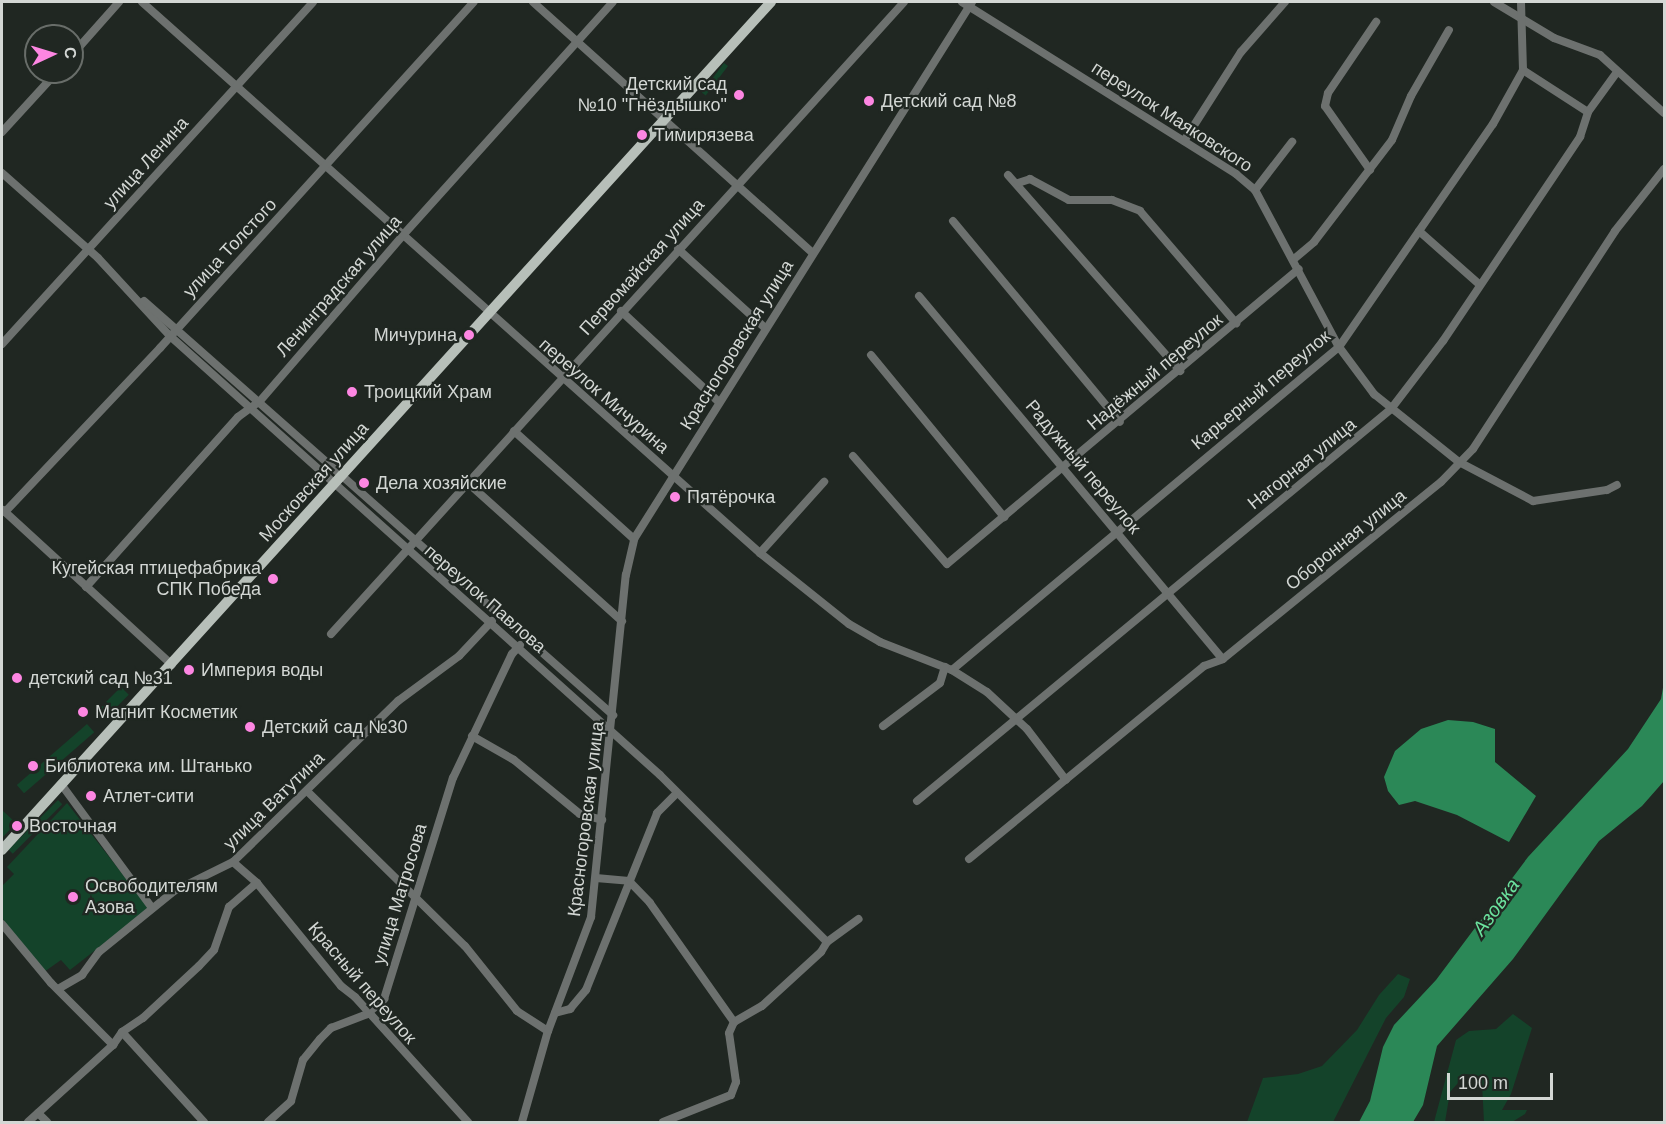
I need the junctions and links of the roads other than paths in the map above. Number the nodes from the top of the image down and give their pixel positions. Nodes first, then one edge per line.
1 (119, 2) edge
2 (142, 2) edge
3 (313, 2) edge
4 (474, 2) edge
5 (533, 2) edge
6 (613, 2) edge
7 (771, 2) edge
8 (904, 2) edge
9 (1286, 2) edge
10 (1494, 2) edge
11 (1521, 2) edge
12 (968, 3) edge
13 (1376, 22) dead end
14 (1523, 22) junction
15 (1449, 30) dead end
16 (84, 41) edge
17 (578, 41) junction
18 (1523, 70) junction
19 (1617, 72) junction
20 (46, 84) edge
21 (235, 87) junction
22 (1587, 112) junction
23 (1665, 113) edge
24 (664, 118) junction
25 (2, 132) edge
26 (1184, 141) junction
27 (1292, 142) dead end
28 (327, 164) junction
29 (1665, 169) edge
30 (1370, 170) junction
31 (2, 173) edge
32 (1008, 175) dead end
33 (1018, 183) junction
34 (737, 185) junction
35 (1255, 189) junction
36 (953, 222) dead end
37 (1419, 231) junction
38 (404, 234) junction
39 (89, 249) junction
40 (678, 249) junction
41 (812, 252) junction
42 (1294, 259) junction
43 (1298, 269) junction
44 (122, 281) junction
45 (1479, 284) junction
46 (919, 296) dead end
47 (621, 311) junction
48 (489, 313) junction
49 (1236, 323) junction
50 (177, 328) junction
51 (765, 328) junction
52 (170, 336) junction
53 (2, 344) edge
54 (1339, 347) junction
55 (871, 355) dead end
56 (1180, 370) junction
57 (562, 379) junction
58 (260, 401) junction
59 (719, 402) junction
60 (248, 407) junction
61 (1391, 409) junction
62 (1120, 422) junction
63 (514, 431) junction
64 (853, 456) dead end
65 (1459, 462) junction
66 (1065, 468) junction
67 (342, 476) junction
68 (674, 477) junction
69 (824, 482) dead end
70 (468, 483) junction
71 (334, 485) junction
72 (1617, 485) dead end
73 (3, 510) edge
74 (1004, 517) junction
75 (1118, 530) junction
76 (634, 539) junction
77 (415, 542) junction
78 (408, 551) junction
79 (760, 553) junction
80 (86, 587) junction
81 (1168, 593) junction
82 (497, 615) junction
83 (622, 621) junction
84 (490, 623) junction
85 (331, 634) dead end
86 (525, 640) junction
87 (518, 648) junction
88 (1223, 659) junction
89 (172, 665) junction
90 (949, 669) junction
91 (613, 715) junction
92 (1016, 719) junction
93 (883, 726) dead end
94 (611, 732) junction
95 (472, 736) junction
96 (1066, 780) junction
97 (61, 784) junction
98 (307, 791) junction
99 (677, 794) junction
100 (917, 801) dead end
101 (602, 820) junction
102 (2, 850) edge
103 (969, 859) dead end
104 (233, 862) junction
105 (596, 878) junction
106 (629, 881) junction
107 (257, 883) junction
108 (413, 897) junction
109 (152, 908) junction
110 (859, 920) dead end
111 (2, 924) edge
112 (827, 942) junction
113 (58, 989) junction
114 (555, 1013) junction
115 (367, 1014) junction
116 (734, 1022) junction
117 (548, 1031) junction
118 (122, 1032) junction
119 (113, 1045) junction
120 (38, 1113) junction
121 (28, 1122) edge
122 (47, 1122) edge
123 (204, 1122) edge
124 (267, 1122) edge
125 (468, 1122) edge
126 (522, 1122) edge
127 (663, 1122) edge

1 - 16 street
2 - 21 street, переулок Мичурина
3 - 21 street, улица Ленина
4 - 28 street, улица Толстого
5 - 17 street
6 - 17 street, Ленинградская улица
7 - 24 main road, Московская улица
8 - 34 street, Первомайская улица
9 - 26 street
10 - 14 street
11 - 14 street, Карьерный переулок
12 - 26 street, переулок Маяковского
12 - 41 street, Красногоровская улица
13 - 30 street
14 - 18 street, Карьерный переулок
14 - 19 street
15 - 30 street
17 - 24 street
17 - 38 street, Ленинградская улица
18 - 22 street
18 - 37 street, Карьерный переулок
19 - 22 street, Нагорная улица
19 - 23 street
20 - 25 street
21 - 28 street, переулок Мичурина
21 - 39 street, улица Ленина
22 - 45 street, Нагорная улица
24 - 34 street
24 - 48 main road, Московская улица
26 - 35 street, переулок Маяковского
27 - 35 street
28 - 38 street, переулок Мичурина
28 - 50 street, улица Толстого
29 - 65 street, Оборонная улица
30 - 42 street
31 - 39 street, переулок Павлова
32 - 33 street
33 - 49 street
33 - 56 street
34 - 40 street, Первомайская улица
34 - 41 street
35 - 42 street, переулок Маяковского
36 - 62 street
37 - 45 street
37 - 54 street, Карьерный переулок
38 - 48 street, переулок Мичурина
38 - 58 street, Ленинградская улица
39 - 44 street, переулок Павлова
39 - 53 street, улица Ленина
40 - 47 street, Первомайская улица
40 - 51 street
41 - 51 street, Красногоровская улица
42 - 43 street, переулок Маяковского
43 - 49 street, Надёжный переулок
43 - 54 street, переулок Маяковского
44 - 50 street, переулок Павлова
44 - 52 street, переулок Павлова
45 - 61 street, Нагорная улица
46 - 66 street, Радужный переулок
47 - 57 street, Первомайская улица
47 - 59 street
48 - 57 street, переулок Мичурина
48 - 67 main road, Московская улица
49 - 56 street, Надёжный переулок
50 - 52 street, улица Толстого
50 - 58 street, переулок Павлова
51 - 59 street, Красногоровская улица
52 - 60 street, переулок Павлова
52 - 73 street, улица Толстого
54 - 61 street, переулок Маяковского
54 - 75 street, Карьерный переулок
55 - 74 street
56 - 62 street, Надёжный переулок
57 - 63 street, Первомайская улица
57 - 68 street, переулок Мичурина
58 - 60 street, Ленинградская улица
58 - 67 street, переулок Павлова
59 - 68 street, Красногоровская улица
60 - 71 street, переулок Павлова
60 - 80 street, Ленинградская улица
61 - 65 street, переулок Маяковского
61 - 81 street, Нагорная улица
62 - 66 street, Надёжный переулок
63 - 70 street, Первомайская улица
63 - 76 street
64 - 74 street, Надёжный переулок
65 - 72 street, переулок Маяковского
65 - 88 street, Оборонная улица
66 - 74 street, Надёжный переулок
66 - 75 street, Радужный переулок
67 - 71 main road, Московская улица
67 - 77 street, переулок Павлова
68 - 76 street, Красногоровская улица
68 - 79 street, переулок Мичурина
69 - 79 street
70 - 77 street, Первомайская улица
70 - 83 street
71 - 78 street, переулок Павлова
71 - 89 main road, Московская улица
73 - 80 street
75 - 81 street, Радужный переулок
75 - 90 street, Карьерный переулок
76 - 83 street, Красногоровская улица
77 - 78 street, Первомайская улица
77 - 82 street, переулок Павлова
78 - 84 street, переулок Павлова
78 - 85 street, Первомайская улица
79 - 90 street, переулок Мичурина
80 - 89 street
81 - 88 street, Радужный переулок
81 - 92 street, Нагорная улица
82 - 84 street, улица Ватутина
82 - 86 street, переулок Павлова
83 - 91 street, Красногоровская улица
84 - 87 street, переулок Павлова
84 - 98 street, улица Ватутина
86 - 87 street, улица Матросова
86 - 91 street, переулок Павлова
87 - 94 street, переулок Павлова
87 - 95 street, улица Матросова
88 - 96 street, Оборонная улица
89 - 97 main road, Московская улица
90 - 92 street, переулок Мичурина
90 - 93 street, Карьерный переулок
91 - 94 street, Красногоровская улица
92 - 96 street, переулок Мичурина
92 - 100 street, Нагорная улица
94 - 99 street, переулок Павлова
94 - 101 street, Красногоровская улица
95 - 101 street
95 - 108 street, улица Матросова
96 - 103 street, Оборонная улица
97 - 102 main road, Московская улица
97 - 109 street
98 - 104 street, улица Ватутина
98 - 108 street
99 - 106 street
99 - 112 street, переулок Павлова
101 - 105 street, Красногоровская улица
104 - 107 street, Красный переулок
104 - 109 street, улица Ватутина
105 - 106 street
105 - 114 street, Красногоровская улица
106 - 114 street
106 - 116 street
107 - 115 street, Красный переулок
107 - 118 street
108 - 115 street, улица Матросова
108 - 117 street
109 - 113 street, улица Ватутина
110 - 112 street
111 - 113 street
112 - 116 street
113 - 119 street
114 - 117 street, Красногоровская улица
115 - 124 street, улица Матросова
115 - 125 street, Красный переулок
116 - 127 street
117 - 126 street, Красногоровская улица
118 - 119 street
118 - 123 street
119 - 120 street
120 - 121 street
120 - 122 street

